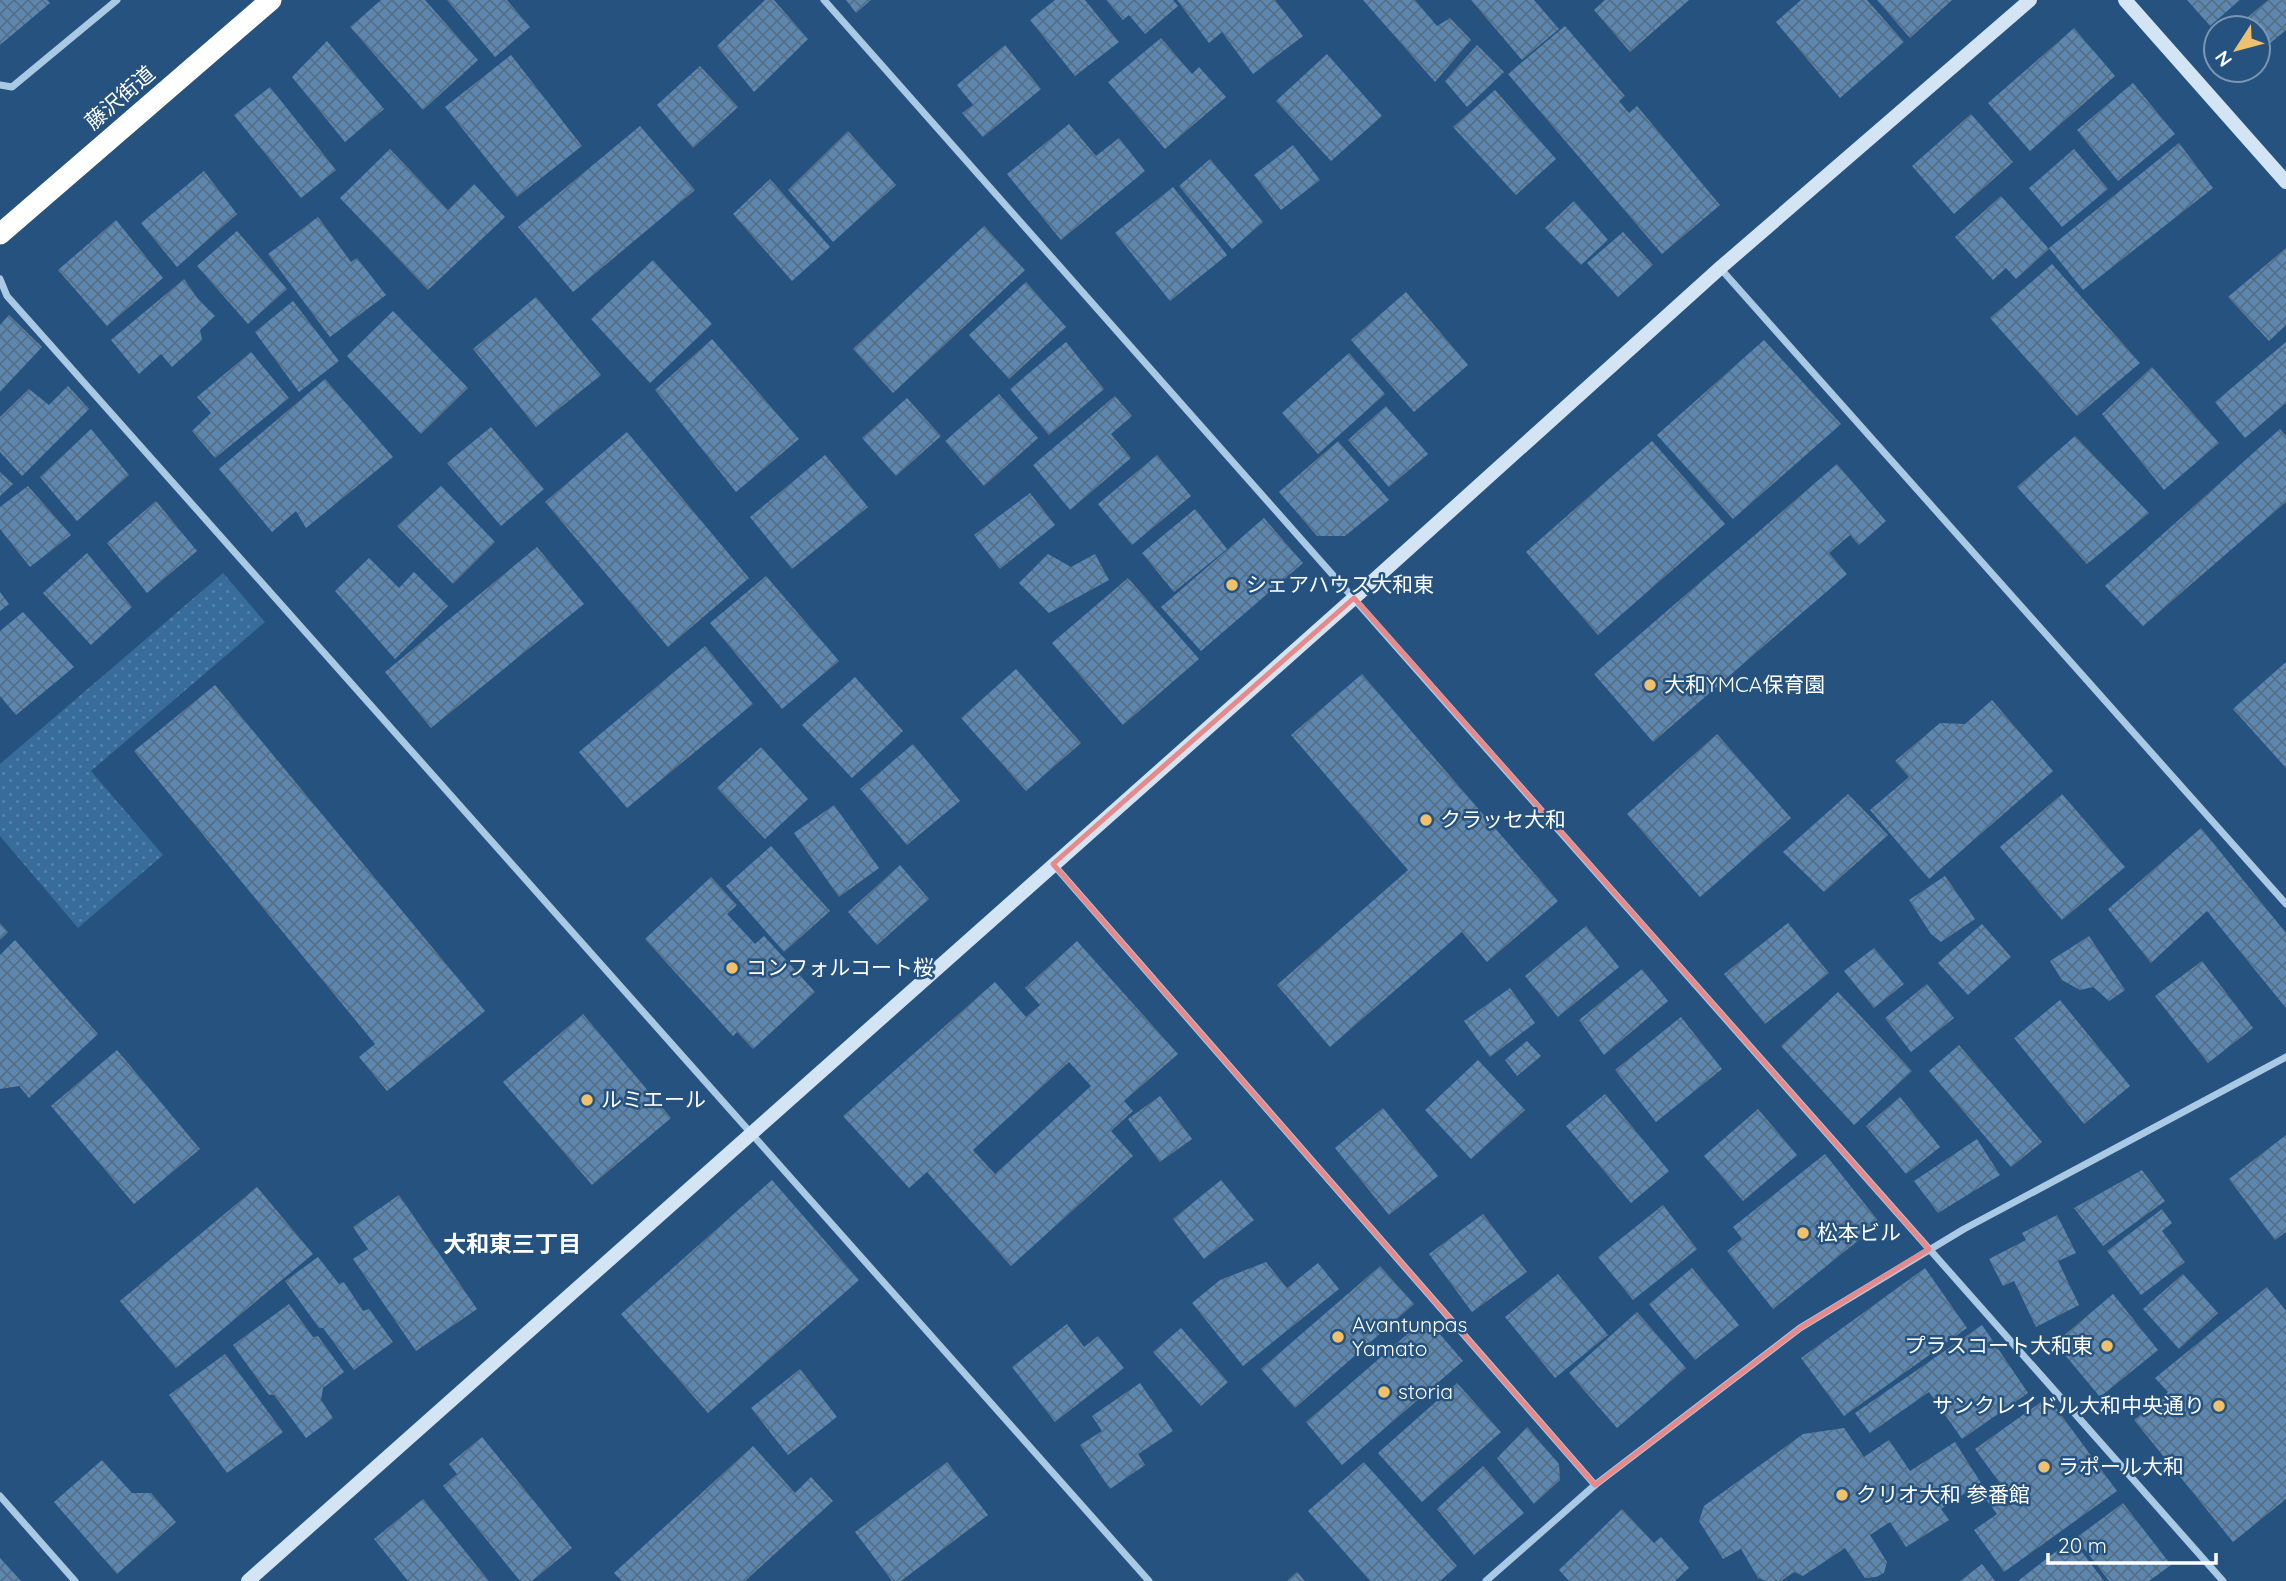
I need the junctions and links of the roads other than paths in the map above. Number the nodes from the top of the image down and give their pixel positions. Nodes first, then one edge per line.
1 (117, 0) edge
2 (271, 0) edge
3 (824, 0) edge
4 (2030, 0) edge
5 (2125, 0) edge
6 (0, 85) edge
7 (2286, 182) edge
8 (0, 234) edge
9 (1720, 268) junction
10 (0, 279) edge
11 (1354, 598) junction
12 (1053, 864) junction
13 (2286, 904) edge
14 (2286, 1057) edge
15 (751, 1133) junction
16 (1929, 1249) junction
17 (1595, 1485) junction
18 (0, 1496) edge
19 (75, 1581) edge
20 (248, 1581) edge
21 (1149, 1581) edge
22 (1486, 1581) edge
23 (2223, 1581) edge

1 - 6 street
2 - 8 highway, 藤沢街道
3 - 11 street
4 - 9 street
5 - 7 street
9 - 11 street
9 - 13 street
10 - 15 street
11 - 12 street
11 - 16 street
12 - 15 street
12 - 17 street
14 - 16 street
15 - 20 street
15 - 21 street
16 - 17 street
16 - 23 street
17 - 22 street
18 - 19 street

